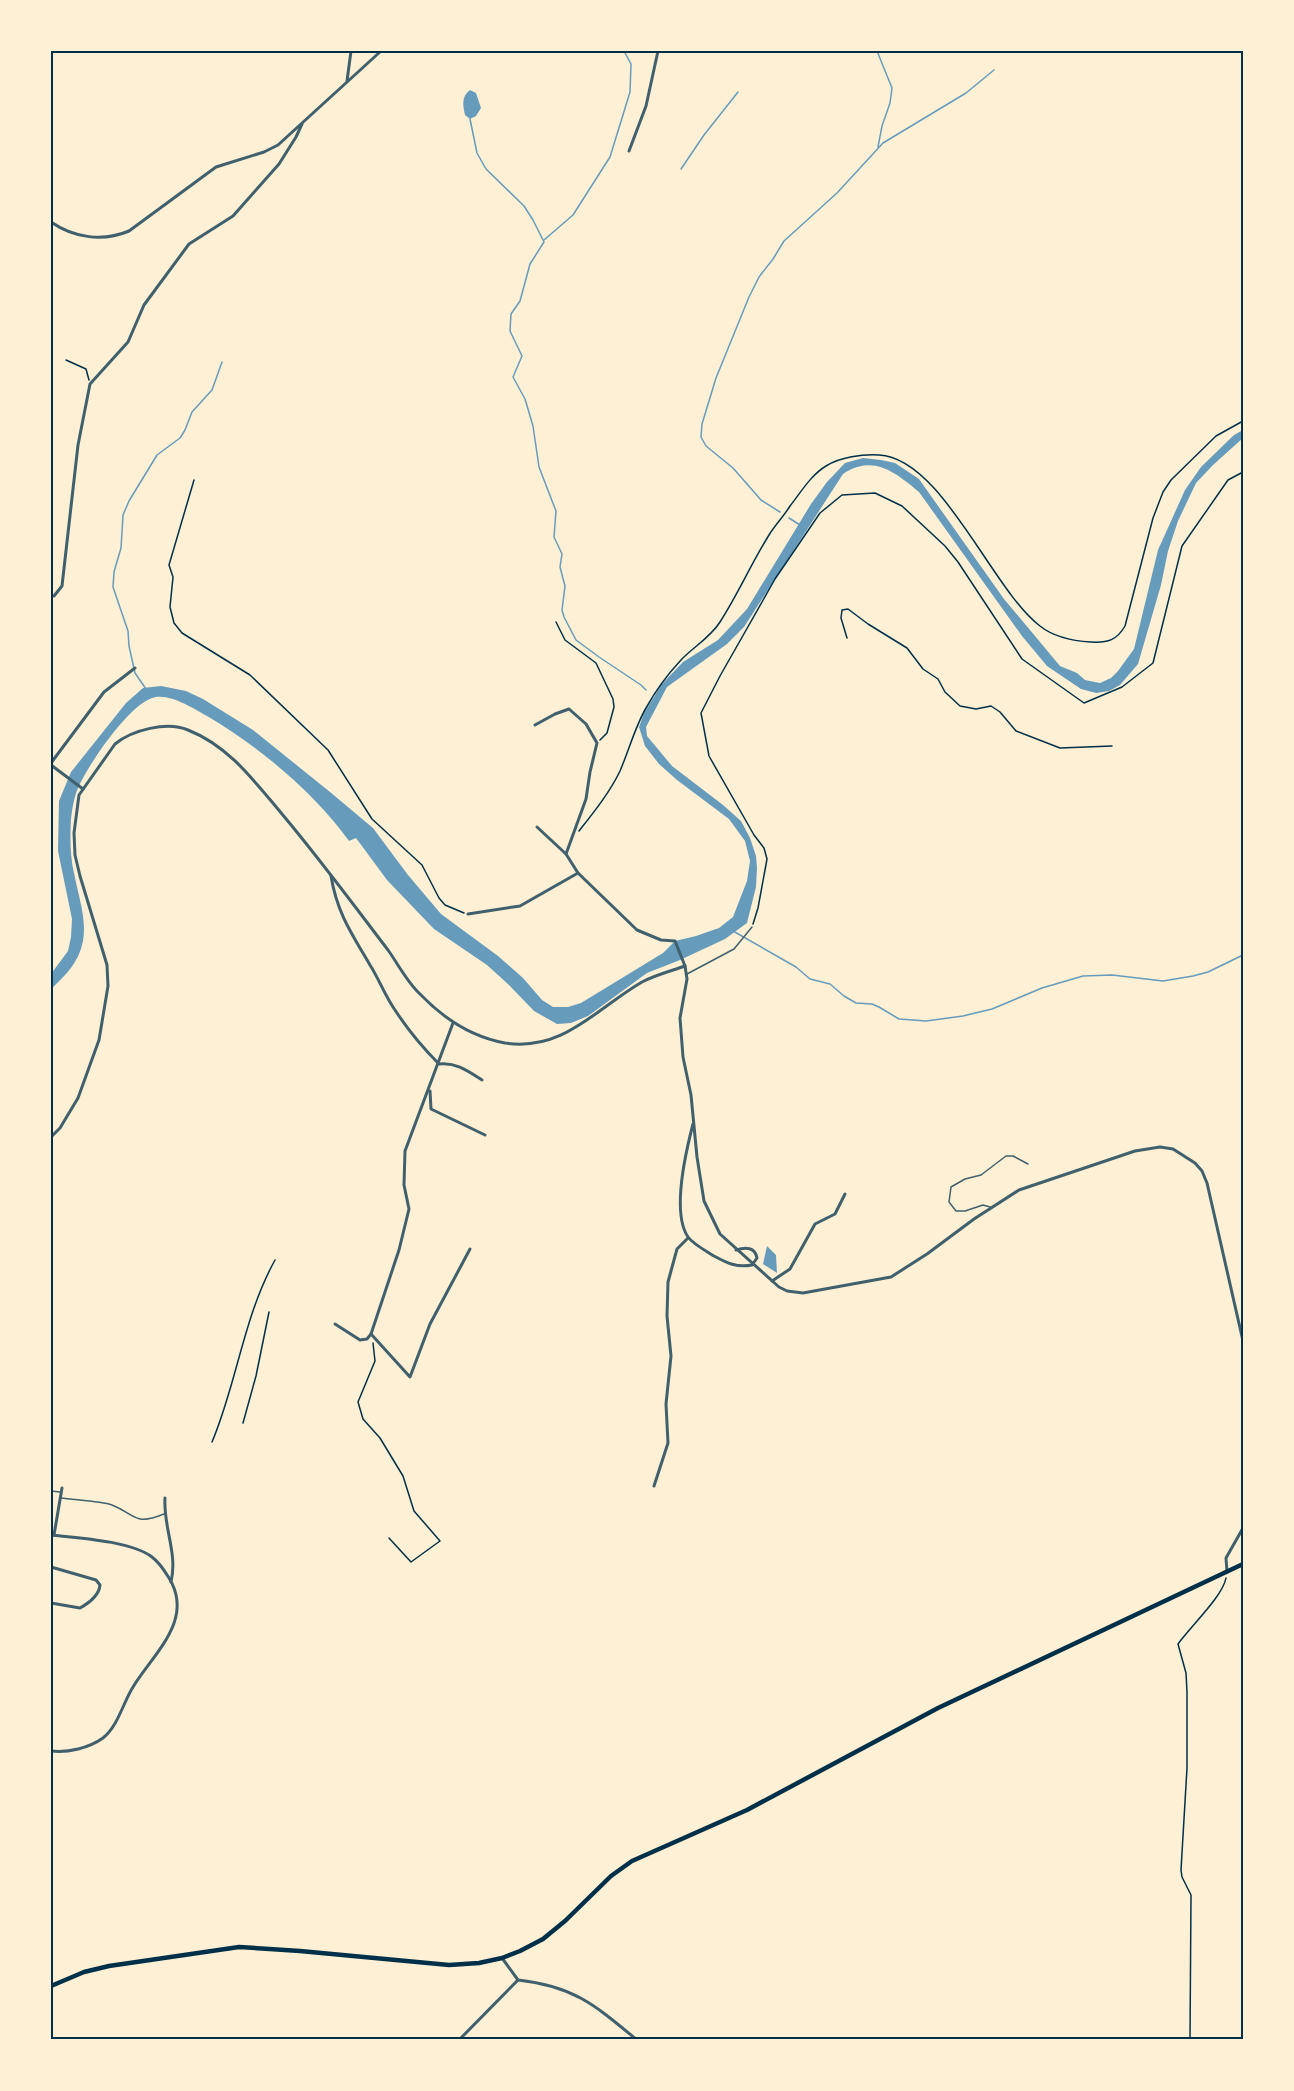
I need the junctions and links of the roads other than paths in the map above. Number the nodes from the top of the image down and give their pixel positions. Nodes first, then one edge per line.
1 (351, 51) edge
2 (381, 51) edge
3 (658, 51) edge
4 (347, 83) junction
5 (302, 124) junction
6 (629, 151) dead end
7 (51, 222) edge
8 (51, 596) edge
9 (135, 668) dead end
10 (535, 725) dead end
11 (51, 764) edge
12 (81, 788) junction
13 (537, 827) dead end
14 (566, 854) junction
15 (578, 873) junction
16 (330, 874) junction
17 (468, 914) road end
18 (752, 927) road end
19 (685, 966) junction
20 (686, 974) junction
21 (453, 1023) junction
22 (439, 1064) junction
23 (482, 1080) dead end
24 (430, 1090) junction
25 (693, 1122) junction
26 (485, 1135) dead end
27 (51, 1137) edge
28 (1028, 1164) dead end
29 (845, 1194) dead end
30 (991, 1208) junction
31 (688, 1238) junction
32 (470, 1249) dead end
33 (736, 1250) junction
34 (752, 1265) junction
35 (771, 1282) junction
36 (335, 1324) dead end
37 (371, 1334) junction
38 (1243, 1341) edge
39 (654, 1486) dead end
40 (61, 1490) joint
41 (51, 1491) edge
42 (60, 1498) junction
43 (165, 1498) dead end
44 (51, 1510) edge
45 (57, 1511) junction
46 (164, 1514) junction
47 (1243, 1528) edge
48 (52, 1535) edge
49 (1243, 1564) edge
50 (51, 1567) edge
51 (1227, 1572) junction
52 (171, 1582) junction
53 (51, 1603) edge
54 (51, 1751) edge
55 (502, 1958) junction
56 (518, 1980) junction
57 (51, 1986) edge
58 (459, 2040) edge
59 (637, 2040) edge

1 - 4 street
2 - 4 street
3 - 6 street
4 - 5 street
5 - 7 street
5 - 8 street
9 - 11 street
10 - 14 street
11 - 12 street
12 - 16 street
12 - 27 street
13 - 14 street
14 - 15 street
15 - 17 street
15 - 19 street
16 - 21 street
16 - 22 street
18 - 20 lane
19 - 20 street
19 - 21 street
20 - 25 street
21 - 22 street
22 - 23 street
22 - 24 street
24 - 26 street
24 - 37 street
25 - 31 street
25 - 33 street
28 - 30 lane
29 - 35 street
30 - 35 street
30 - 38 street
31 - 34 street
31 - 39 street
32 - 37 street
33 - 34 street
33 - 34 street
34 - 35 street
36 - 37 street
40 - 41 lane
40 - 42 street
42 - 45 street
42 - 46 lane
43 - 46 street
44 - 45 lane
45 - 48 street
46 - 52 street
47 - 51 street
48 - 52 street
49 - 51 main road
50 - 53 street
51 - 55 main road
52 - 54 street
55 - 56 street
55 - 57 main road
56 - 58 street
56 - 59 street

